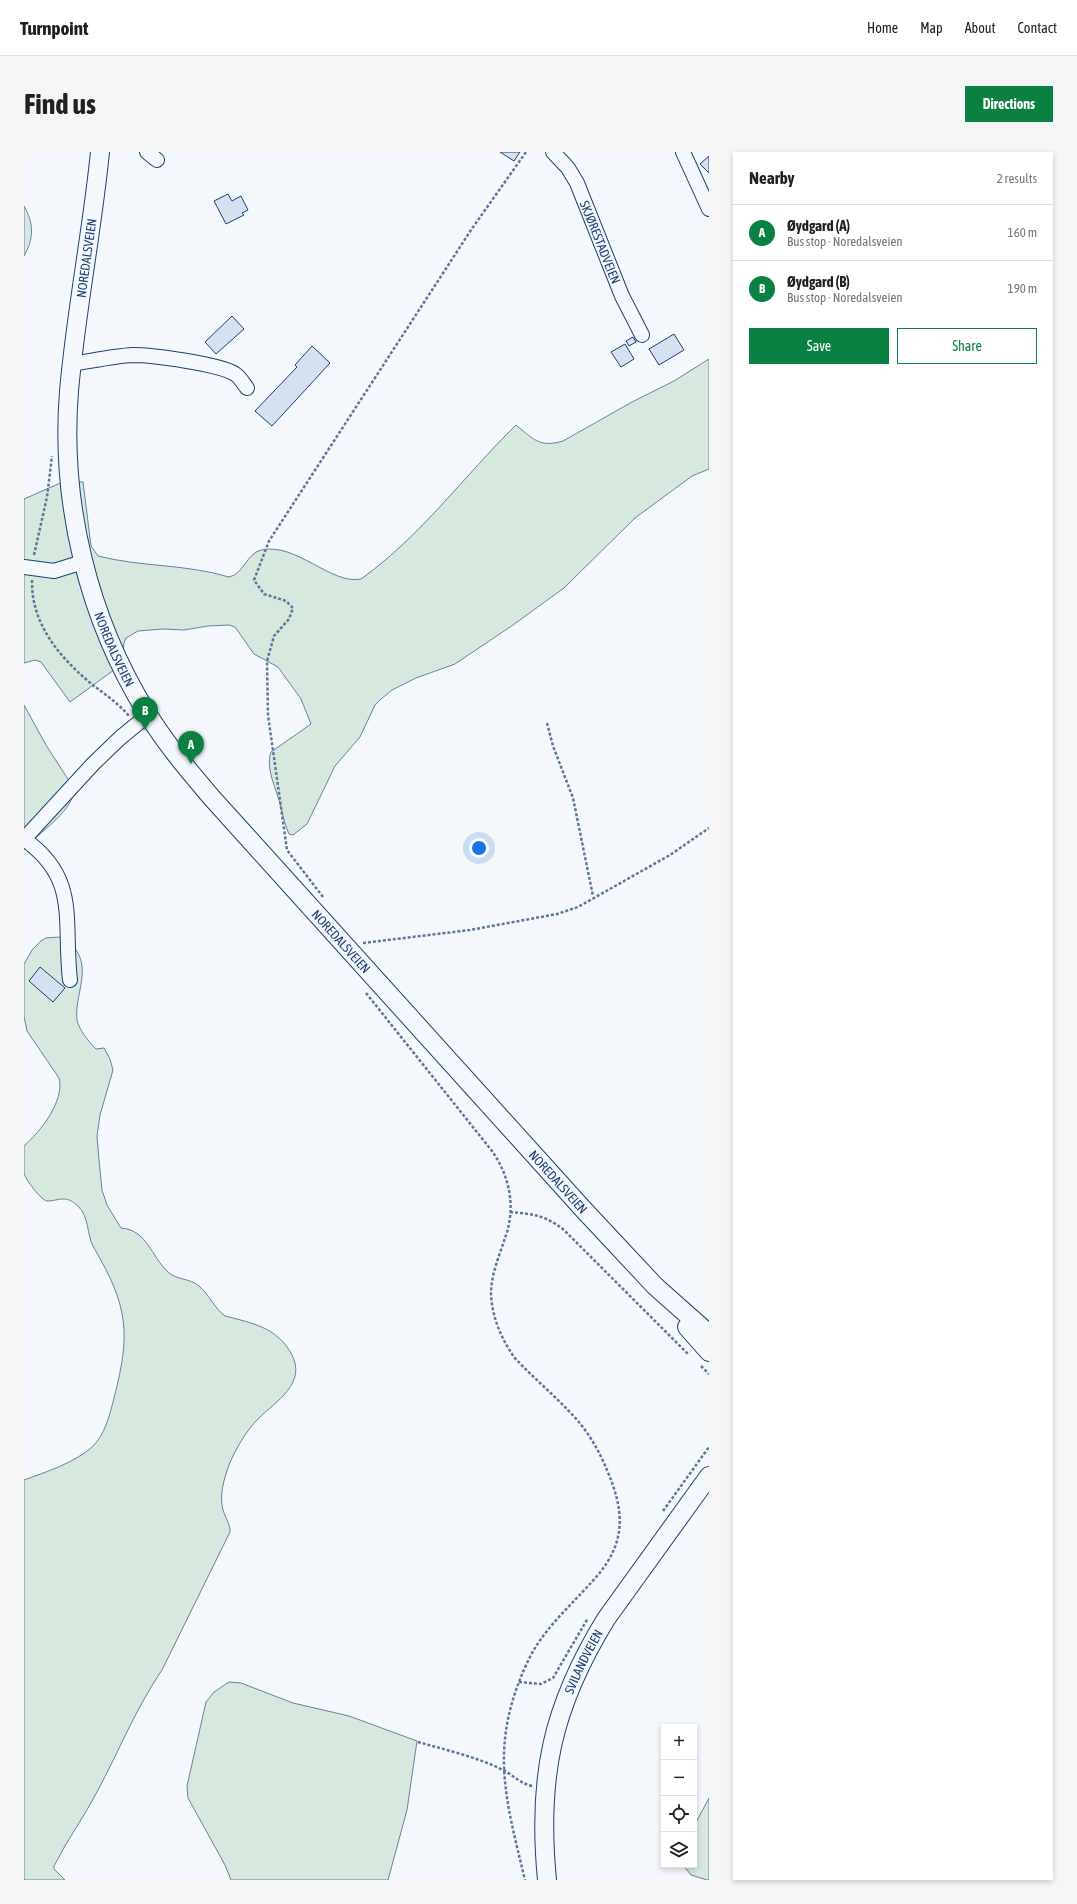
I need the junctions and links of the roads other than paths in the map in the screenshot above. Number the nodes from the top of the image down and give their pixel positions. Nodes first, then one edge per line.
1 (100, 152) edge
2 (553, 152) edge
3 (683, 152) edge
4 (709, 209) edge
5 (642, 336) dead end
6 (72, 364) junction
7 (247, 388) dead end
8 (83, 562) junction
9 (28, 567) edge
10 (148, 715) junction
11 (24, 839) edge
12 (70, 980) dead end
13 (655, 1286) junction
14 (709, 1334) edge
15 (700, 1358) edge
16 (709, 1476) edge
17 (547, 1880) edge

1 - 6 main road, NOREDALSVEIEN
2 - 5 lane, SKJØRESTADVEIEN
3 - 4 lane
6 - 7 lane
6 - 8 main road, NOREDALSVEIEN
8 - 9 lane
8 - 10 main road, NOREDALSVEIEN
10 - 11 lane
10 - 13 main road, NOREDALSVEIEN
11 - 12 lane
13 - 14 main road, NOREDALSVEIEN
13 - 15 main road, NOREDALSVEIEN
16 - 17 main road, SVILANDVEIEN

